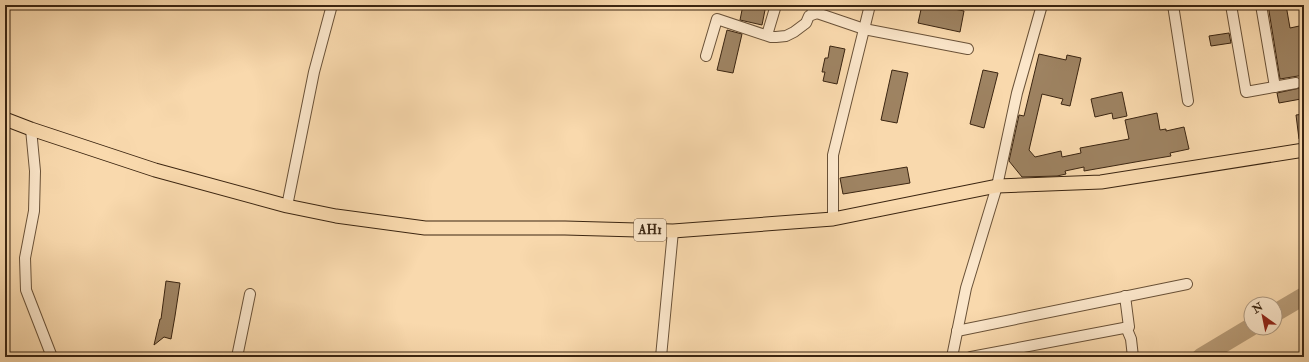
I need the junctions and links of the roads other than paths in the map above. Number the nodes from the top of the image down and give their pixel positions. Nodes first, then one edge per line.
1 (332, 5) edge
2 (776, 5) edge
3 (870, 5) edge
4 (1042, 5) edge
5 (1173, 5) edge
6 (1231, 5) edge
7 (1261, 5) edge
8 (813, 9) edge
9 (864, 29) junction
10 (767, 35) junction
11 (968, 48) dead end
12 (706, 56) dead end
13 (1296, 83) dead end
14 (1274, 87) junction
15 (1188, 100) dead end
16 (5, 119) edge
17 (31, 129) junction
18 (1304, 150) edge
19 (997, 186) junction
20 (286, 206) junction
21 (833, 219) junction
22 (673, 231) junction
23 (1187, 284) dead end
24 (250, 294) dead end
25 (1125, 296) junction
26 (1126, 327) junction
27 (957, 331) junction
28 (52, 357) edge
29 (237, 357) edge
30 (661, 357) edge
31 (952, 357) edge
32 (971, 357) edge
33 (1134, 357) edge

1 - 20 street
2 - 10 street
3 - 9 street
4 - 19 street
5 - 15 street
6 - 14 street
7 - 14 street
8 - 9 street
8 - 10 street
9 - 11 street
9 - 21 street
10 - 12 street
13 - 14 street
16 - 17 main road, AH1
17 - 20 main road, AH1
17 - 28 street
18 - 19 main road, AH1
19 - 21 main road, AH1
19 - 27 street
20 - 22 main road, AH1
21 - 22 main road, AH1
22 - 30 street
23 - 25 street
24 - 29 street
25 - 26 street
25 - 27 street
26 - 32 street
26 - 33 street
27 - 31 street

